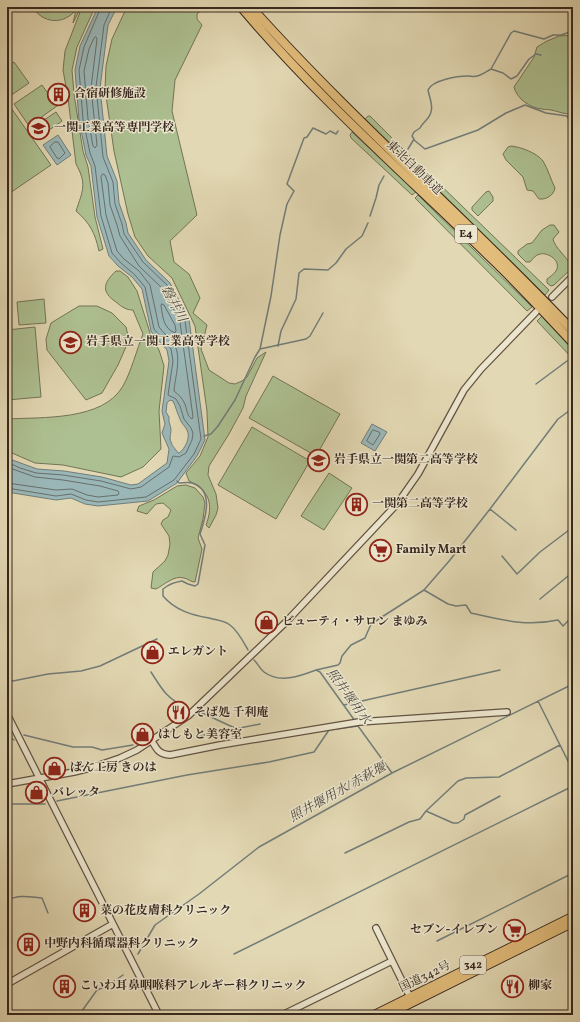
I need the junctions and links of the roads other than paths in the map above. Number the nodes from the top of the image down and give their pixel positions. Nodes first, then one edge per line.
1 (241, 7) edge
2 (251, 7) edge
3 (358, 125) junction
4 (573, 276) edge
5 (552, 297) dead end
6 (536, 312) dead end
7 (573, 331) edge
8 (573, 343) edge
9 (507, 712) dead end
10 (7, 714) edge
11 (152, 741) junction
12 (40, 779) junction
13 (7, 784) edge
14 (573, 916) edge
15 (573, 923) edge
16 (113, 924) junction
17 (376, 928) dead end
18 (392, 960) junction
19 (7, 984) edge
20 (410, 997) junction
21 (159, 1015) edge
22 (282, 1015) edge
23 (373, 1015) edge
24 (388, 1015) edge

1 - 3 highway, 東北自動車道 / E4
2 - 3 highway, 東北自動車道 / E4
3 - 7 highway, 東北自動車道 / E4
3 - 8 highway, 東北自動車道 / E4
4 - 5 street
6 - 11 street
9 - 11 street
10 - 12 street
11 - 12 street
12 - 13 street
12 - 16 street
14 - 20 highway, 国道342号 / 342
15 - 24 highway, 国道342号 / 342
16 - 19 street
16 - 21 street
17 - 18 street
18 - 20 street
18 - 22 street
20 - 23 highway, 国道342号 / 342

